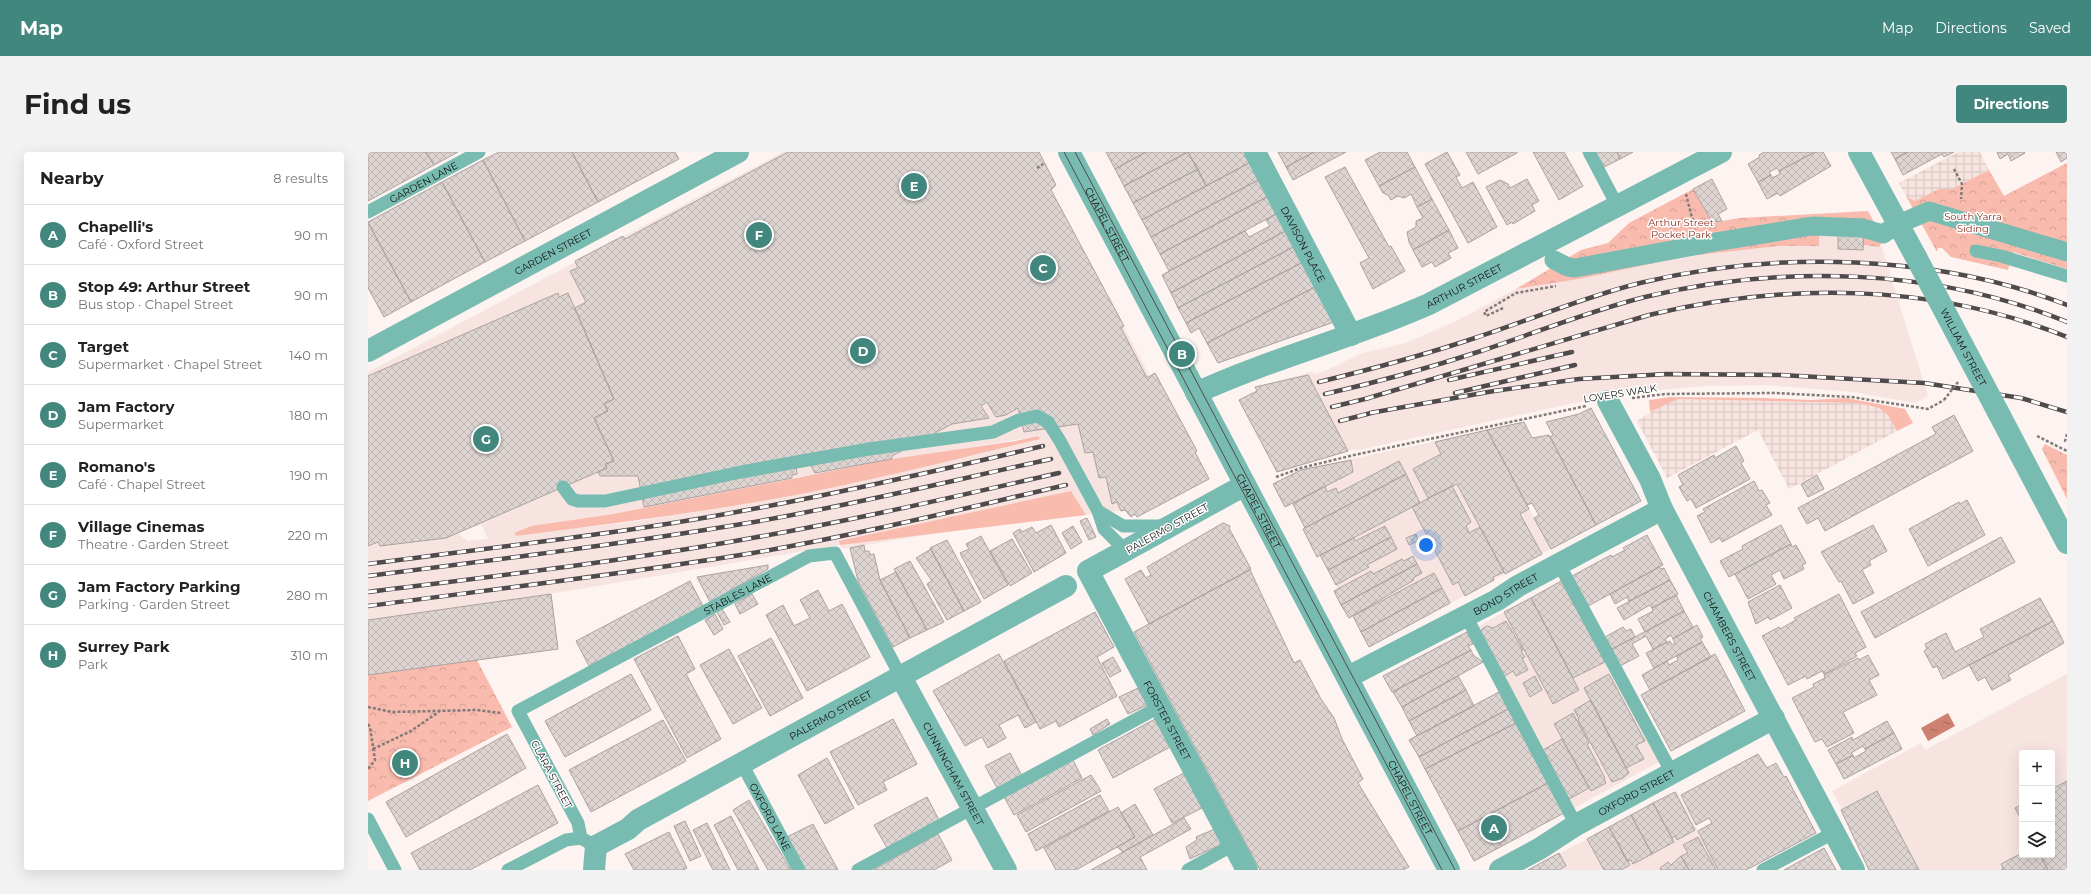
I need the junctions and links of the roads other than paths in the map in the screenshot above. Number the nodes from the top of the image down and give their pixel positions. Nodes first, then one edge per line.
1 (480, 152) edge
2 (738, 152) edge
3 (1069, 152) edge
4 (1255, 152) edge
5 (1589, 152) edge
6 (1721, 152) edge
7 (1859, 152) edge
8 (1618, 207) junction
9 (368, 212) edge
10 (1908, 220) dead end
11 (1889, 230) dead end
12 (1976, 251) dead end
13 (2067, 252) edge
14 (1554, 260) dead end
15 (2067, 276) edge
16 (1351, 335) junction
17 (368, 351) edge
18 (1196, 393) junction
19 (1608, 401) road end
20 (1245, 485) junction
21 (562, 487) dead end
22 (1662, 509) junction
23 (1098, 511) junction
24 (1170, 526) junction
25 (2067, 543) edge
26 (1126, 551) junction
27 (1559, 564) junction
28 (1088, 571) joint
29 (1066, 586) dead end
30 (1466, 616) junction
31 (902, 677) junction
32 (1348, 677) junction
33 (1159, 707) junction
34 (518, 711) joint
35 (1774, 718) junction
36 (742, 764) junction
37 (1672, 774) junction
38 (973, 807) junction
39 (368, 819) edge
40 (1576, 825) junction
41 (1835, 832) junction
42 (589, 842) junction
43 (1233, 845) junction
44 (395, 870) edge
45 (508, 870) edge
46 (594, 870) edge
47 (799, 870) edge
48 (858, 870) edge
49 (1006, 870) edge
50 (1188, 870) edge
51 (1246, 870) edge
52 (1449, 870) edge
53 (1500, 870) edge
54 (1763, 870) edge
55 (1854, 870) edge

1 - 9 lane, GARDEN LANE
2 - 17 street, GARDEN STREET
3 - 18 street, CHAPEL STREET
4 - 16 street, DAVISON PLACE
5 - 8 lane
6 - 8 street, ARTHUR STREET
7 - 25 street, WILLIAM STREET, bridge
8 - 16 street, ARTHUR STREET
10 - 13 street
11 - 14 street
12 - 15 lane
16 - 18 street, ARTHUR STREET
18 - 20 street, CHAPEL STREET
19 - 22 street, CHAMBERS STREET
20 - 24 street, PALERMO STREET
20 - 32 street, CHAPEL STREET
21 - 23 lane
22 - 27 street, BOND STREET
22 - 35 street, CHAMBERS STREET
23 - 24 lane
23 - 26 lane
24 - 26 street, PALERMO STREET
26 - 28 street, PALERMO STREET
27 - 30 street, BOND STREET
27 - 37 lane
28 - 33 street, FORSTER STREET
29 - 31 street, PALERMO STREET
30 - 32 street, BOND STREET
30 - 40 lane
31 - 34 lane, STABLES LANE
31 - 36 street, PALERMO STREET
31 - 38 street, CUNNINGHAM STREET
32 - 52 street, CHAPEL STREET
33 - 38 lane
33 - 43 street, FORSTER STREET
34 - 42 lane, CLARA STREET
35 - 37 street, OXFORD STREET
35 - 41 street, CHAMBERS STREET
36 - 42 street, PALERMO STREET
36 - 47 lane, OXFORD LANE
37 - 40 street, OXFORD STREET
38 - 48 lane
38 - 49 street, CUNNINGHAM STREET
39 - 44 lane
40 - 53 street, OXFORD STREET
41 - 54 lane
41 - 55 street, CHAMBERS STREET
42 - 45 lane
42 - 46 street, CLARA STREET
43 - 50 lane
43 - 51 street, FORSTER STREET

